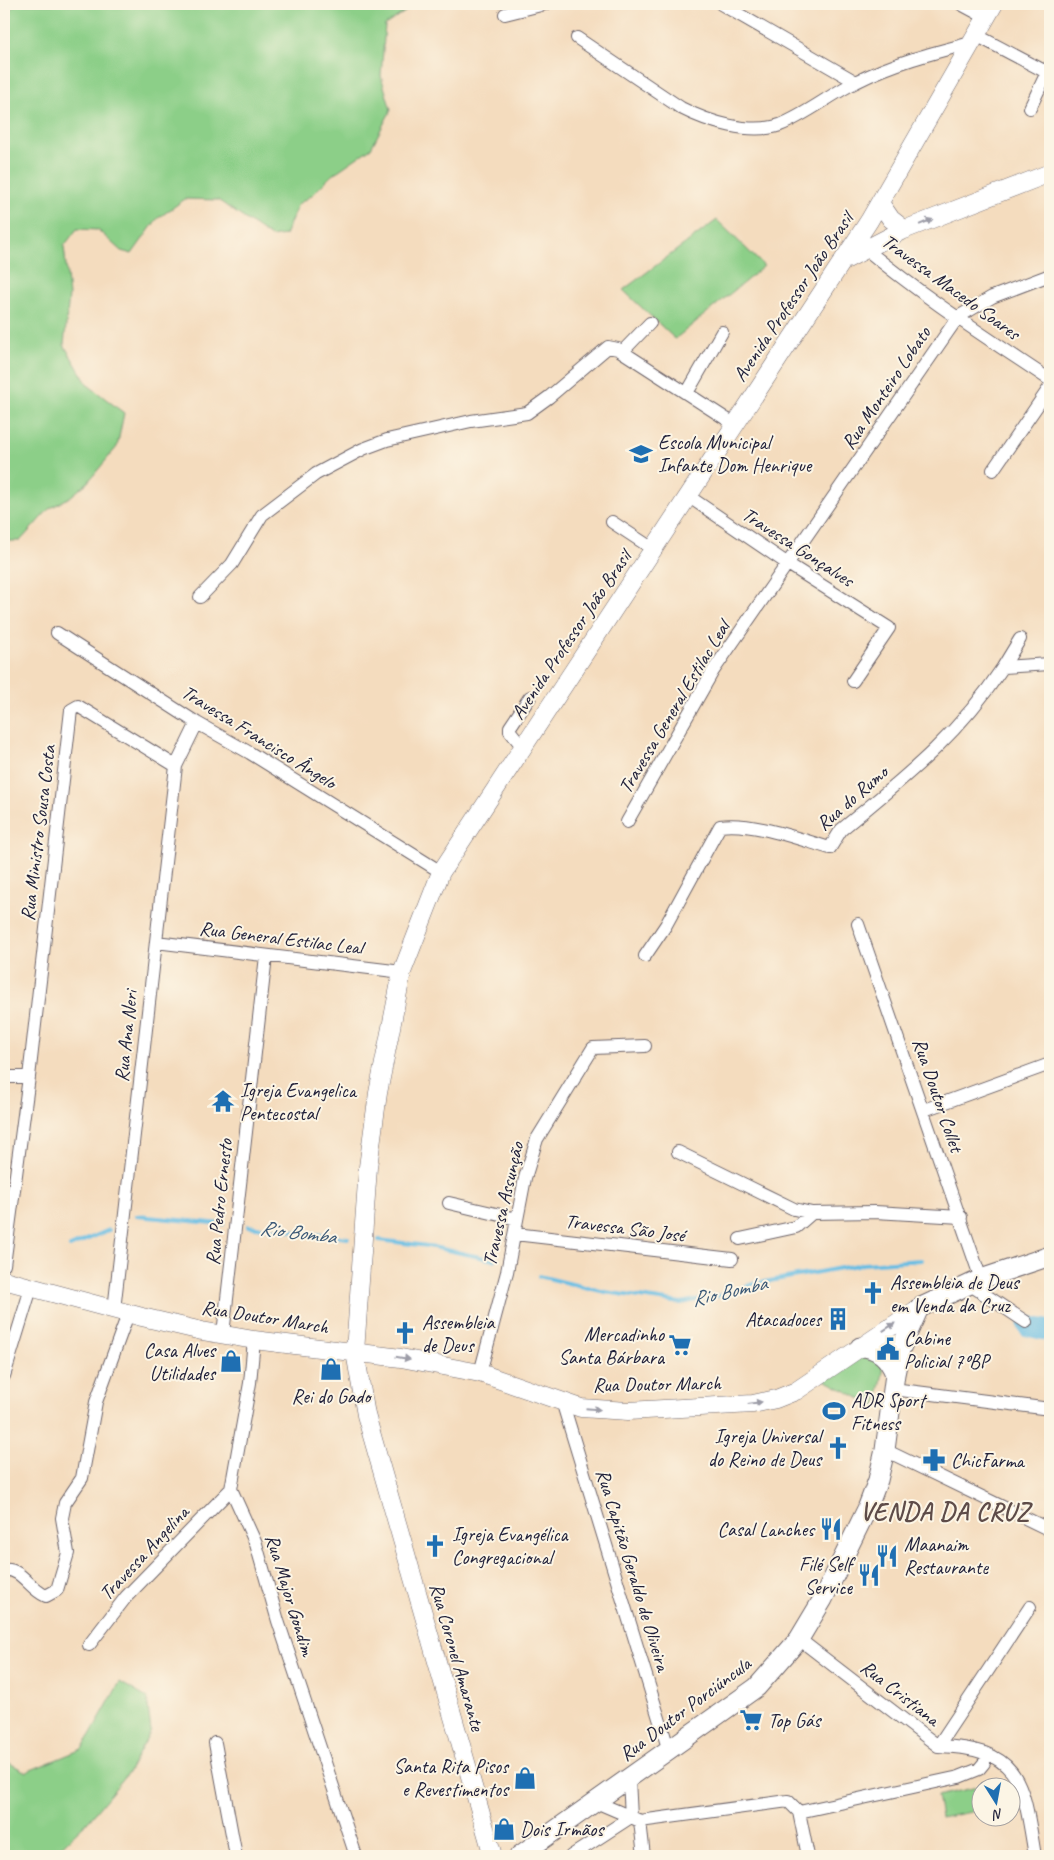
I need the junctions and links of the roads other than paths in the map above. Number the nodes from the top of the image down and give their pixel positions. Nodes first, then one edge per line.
1 (545, 4) edge
2 (721, 4) edge
3 (961, 4) edge
4 (990, 11) edge
5 (504, 14) dead end
6 (577, 38) dead end
7 (974, 39) junction
8 (1049, 71) edge
9 (856, 82) junction
10 (1030, 108) dead end
11 (1050, 172) edge
12 (880, 203) junction
13 (905, 230) junction
14 (860, 244) junction
15 (1050, 275) edge
16 (958, 318) junction
17 (650, 323) dead end
18 (722, 332) dead end
19 (622, 352) junction
20 (1050, 380) edge
21 (1050, 387) edge
22 (687, 393) junction
23 (734, 424) junction
24 (993, 470) dead end
25 (688, 496) junction
26 (612, 522) dead end
27 (653, 549) junction
28 (788, 564) junction
29 (200, 597) dead end
30 (57, 633) dead end
31 (1020, 639) dead end
32 (1050, 664) edge
33 (1003, 667) junction
34 (853, 681) dead end
35 (530, 697) dead end
36 (197, 723) junction
37 (522, 746) junction
38 (176, 766) junction
39 (627, 822) dead end
40 (441, 872) junction
41 (858, 924) dead end
42 (156, 942) junction
43 (266, 956) junction
44 (645, 956) dead end
45 (402, 972) junction
46 (645, 1046) dead end
47 (1050, 1064) edge
48 (4, 1077) edge
49 (29, 1078) junction
50 (924, 1110) junction
51 (678, 1152) dead end
52 (449, 1203) dead end
53 (812, 1213) junction
54 (961, 1216) junction
55 (518, 1219) junction
56 (515, 1234) junction
57 (740, 1240) dead end
58 (1050, 1256) edge
59 (732, 1258) dead end
60 (4, 1275) edge
61 (975, 1282) junction
62 (31, 1288) junction
63 (919, 1308) junction
64 (121, 1312) junction
65 (1026, 1322) dead end
66 (223, 1334) junction
67 (254, 1340) junction
68 (860, 1347) junction
69 (355, 1352) junction
70 (480, 1372) junction
71 (4, 1376) edge
72 (894, 1382) junction
73 (562, 1401) junction
74 (1050, 1409) edge
75 (885, 1450) junction
76 (231, 1489) junction
77 (1050, 1530) edge
78 (4, 1570) edge
79 (1030, 1607) dead end
80 (800, 1639) junction
81 (89, 1645) dead end
82 (215, 1743) dead end
83 (938, 1746) junction
84 (670, 1750) junction
85 (984, 1763) dead end
86 (629, 1779) junction
87 (596, 1802) junction
88 (799, 1812) junction
89 (636, 1819) junction
90 (236, 1856) edge
91 (356, 1856) edge
92 (493, 1856) edge
93 (519, 1856) edge
94 (571, 1856) edge
95 (644, 1856) edge
96 (808, 1856) edge
97 (1035, 1856) edge

1 - 5 street
2 - 9 street
3 - 4 street
4 - 7 main road, Avenida Professor João Brasil
6 - 9 street
7 - 8 street
7 - 9 street
7 - 12 main road, Avenida Professor João Brasil
8 - 10 street
13 -> 11 main road
12 - 13 main road
12 - 14 main road, Avenida Professor João Brasil
13 - 14 main road
14 - 16 street, Travessa Macedo Soares
14 - 23 main road, Avenida Professor João Brasil
15 - 16 street, Rua Monteiro Lobato
16 - 20 street, Travessa Macedo Soares
16 - 28 street, Rua Monteiro Lobato
17 - 19 street
18 - 22 street
19 - 22 street
19 - 29 street
21 - 24 street
22 - 23 street
23 - 25 main road, Avenida Professor João Brasil
25 - 27 main road, Avenida Professor João Brasil
25 - 28 street, Travessa Gonçalves
26 - 27 street
27 - 37 main road, Avenida Professor João Brasil
28 - 34 street, Travessa Gonçalves
28 - 39 street, Travessa General Estilac Leal
30 - 36 street, Travessa Francisco Ângelo
31 - 33 street
32 - 33 street
33 - 44 street, Rua do Rumo
35 - 37 street
36 - 38 street, Rua Ana Neri
36 - 40 street, Travessa Francisco Ângelo
37 - 40 main road, Avenida Professor João Brasil
38 - 42 street, Rua Ana Neri
38 - 49 street, Rua Ministro Sousa Costa
40 - 45 main road, Avenida Professor João Brasil
41 - 50 street, Rua Doutor Collet
42 - 43 street, Rua General Estilac Leal
42 - 64 street, Rua Ana Neri
43 - 45 street, Rua General Estilac Leal
43 - 66 street, Rua Pedro Ernesto
45 - 69 main road, Avenida Professor João Brasil
46 - 55 street, Travessa Assunção
47 - 50 street
48 - 49 street
49 - 60 street, Rua Ministro Sousa Costa
50 - 54 street, Rua Doutor Collet
51 - 53 street
52 - 55 street
53 - 54 street
53 - 57 street
54 - 61 street, Rua Doutor Collet
55 - 56 street, Travessa Assunção
56 - 59 street, Travessa São José
56 - 70 street, Travessa Assunção
58 - 61 main road, Rua Doutor March
60 - 62 main road, Rua Doutor March
61 - 63 main road, Rua Doutor March
61 - 65 street
62 - 64 main road, Rua Doutor March
62 - 71 street
68 -> 63 main road, Rua Doutor March
63 - 72 main road, Rua Doutor Porciúncula
64 - 66 main road, Rua Doutor March
64 - 78 street, Rua Ana Neri
66 - 67 main road, Rua Doutor March
67 - 69 main road, Rua Doutor March
67 - 76 street
68 - 72 main road
73 -> 68 main road, Rua Doutor March
69 -> 70 main road, Rua Doutor March
69 - 92 main road, Rua Coronel Amarante
70 - 73 main road, Rua Doutor March
72 - 74 street
72 - 75 main road, Rua Doutor Porciúncula
73 - 84 street, Rua Capitão Geraldo de Oliveira
75 - 77 street
75 - 80 main road, Rua Doutor Porciúncula
76 - 81 street, Travessa Angelina
76 - 91 street, Rua Major Gondim
79 - 83 street
80 - 83 street, Rua Cristiana
80 - 84 main road, Rua Doutor Porciúncula
82 - 90 street
83 - 97 street, Rua Cristiana
84 - 86 main road, Rua Doutor Porciúncula
85 - 88 street
86 - 87 main road, Rua Doutor Porciúncula
86 - 89 street
87 - 89 street
87 - 93 main road, Rua Doutor Porciúncula
88 - 89 street
88 - 96 street
89 - 94 street
89 - 95 street

